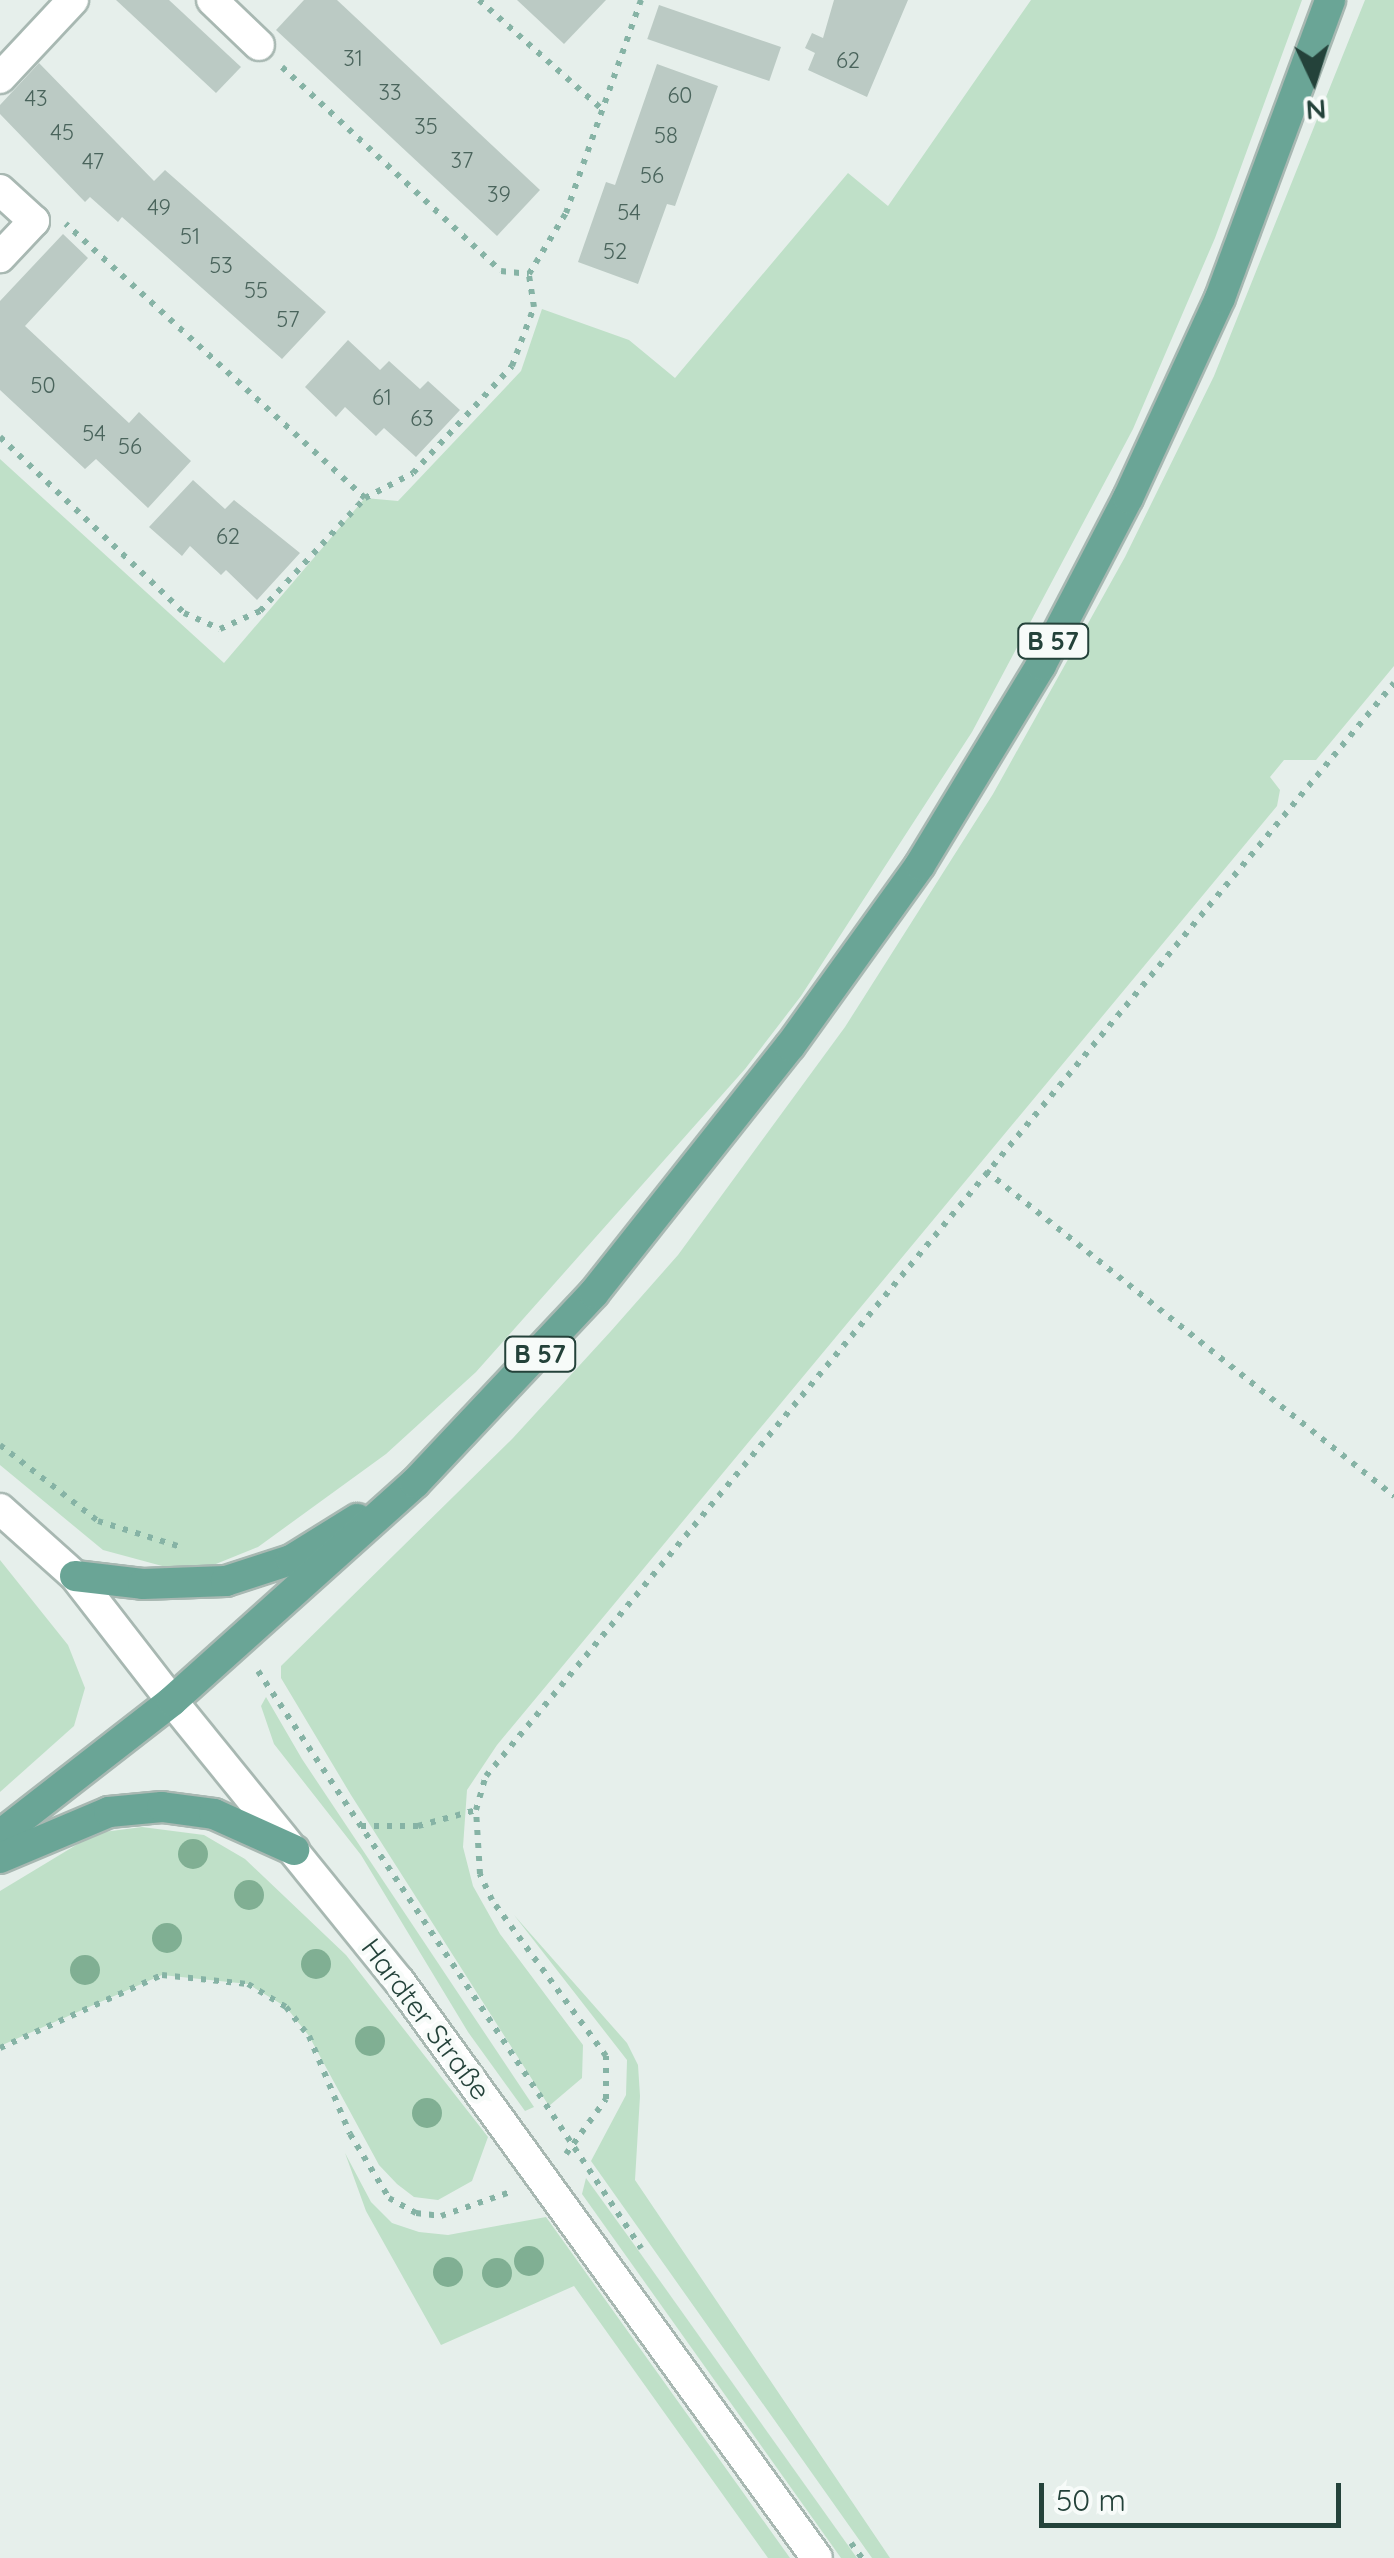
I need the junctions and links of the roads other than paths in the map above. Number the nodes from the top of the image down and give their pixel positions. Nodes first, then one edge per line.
1 (73, 0) edge
2 (212, 0) edge
3 (1330, 0) edge
4 (260, 46) road end
5 (0, 78) edge
6 (0, 190) edge
7 (0, 257) edge
8 (415, 1484) junction
9 (0, 1509) edge
10 (75, 1576) junction
11 (172, 1701) junction
12 (0, 1834) edge
13 (294, 1850) junction
14 (0, 1858) edge
15 (817, 2558) edge

1 - 5 main road
2 - 4 main road
3 - 8 main road, B 57
6 - 7 main road
8 - 10 main road
8 - 11 main road, B 57
9 - 10 main road, Hardter Straße
10 - 11 main road, Hardter Straße
11 - 12 main road, B 57
11 - 13 main road, Hardter Straße
13 - 14 main road
13 - 15 main road, Hardter Straße

